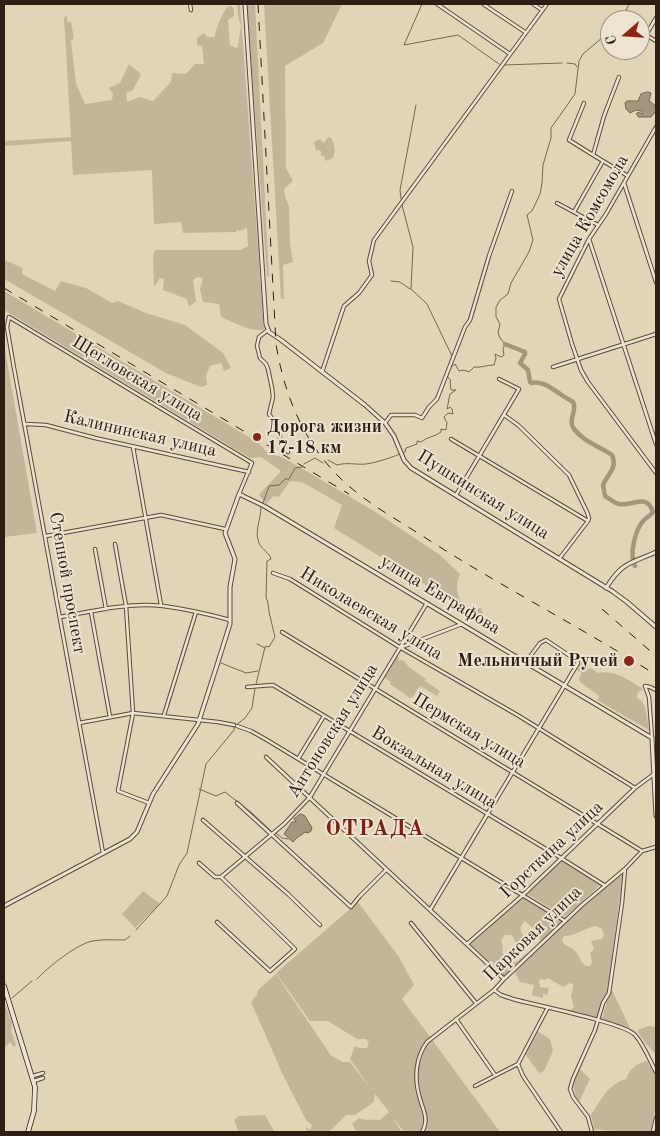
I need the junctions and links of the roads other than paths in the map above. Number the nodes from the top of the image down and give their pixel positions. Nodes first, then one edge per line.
1 (190, 4) edge
2 (245, 4) edge
3 (437, 4) edge
4 (483, 4) edge
5 (532, 4) edge
6 (547, 4) edge
7 (191, 10) dead end
8 (542, 10) junction
9 (656, 18) edge
10 (526, 33) junction
11 (656, 41) edge
12 (510, 54) junction
13 (619, 77) dead end
14 (584, 103) dead end
15 (656, 127) edge
16 (593, 155) junction
17 (603, 161) junction
18 (628, 176) junction
19 (624, 183) junction
20 (512, 191) dead end
21 (557, 203) dead end
22 (574, 212) junction
23 (598, 225) junction
24 (589, 239) junction
25 (656, 282) edge
26 (9, 317) joint
27 (268, 330) junction
28 (656, 334) edge
29 (624, 344) junction
30 (577, 360) junction
31 (553, 367) dead end
32 (322, 372) junction
33 (499, 379) dead end
34 (504, 414) junction
35 (385, 423) junction
36 (25, 424) junction
37 (451, 439) dead end
38 (656, 444) edge
39 (133, 447) junction
40 (288, 452) dead end
41 (480, 456) junction
42 (249, 472) junction
43 (656, 473) edge
44 (239, 494) junction
45 (455, 496) junction
46 (145, 517) junction
47 (588, 521) junction
48 (226, 529) junction
49 (46, 536) junction
50 (115, 544) dead end
51 (95, 548) dead end
52 (656, 552) edge
53 (559, 559) junction
54 (274, 572) dead end
55 (606, 588) junction
56 (427, 604) junction
57 (126, 606) junction
58 (161, 606) junction
59 (106, 609) junction
60 (196, 611) junction
61 (92, 612) junction
62 (60, 617) junction
63 (230, 620) junction
64 (462, 624) junction
65 (656, 628) edge
66 (282, 632) dead end
67 (401, 648) junction
68 (526, 662) junction
69 (565, 686) junction
70 (247, 687) dead end
71 (375, 689) junction
72 (656, 690) edge
73 (133, 713) junction
74 (164, 715) junction
75 (324, 716) junction
76 (110, 717) junction
77 (200, 720) junction
78 (79, 723) junction
79 (539, 729) junction
80 (349, 732) junction
81 (652, 738) junction
82 (266, 757) dead end
83 (298, 759) junction
84 (514, 772) junction
85 (323, 773) junction
86 (654, 774) junction
87 (635, 788) junction
88 (310, 797) junction
89 (149, 802) junction
90 (237, 802) dead end
91 (488, 815) junction
92 (656, 816) edge
93 (203, 820) dead end
94 (599, 824) junction
95 (272, 834) junction
96 (656, 847) edge
97 (642, 851) junction
98 (103, 853) junction
99 (246, 857) junction
100 (462, 858) junction
101 (561, 858) junction
102 (199, 863) dead end
103 (625, 869) junction
104 (387, 870) junction
105 (221, 878) junction
106 (604, 885) junction
107 (523, 895) junction
108 (4, 906) edge
109 (430, 910) junction
110 (566, 921) junction
111 (218, 922) dead end
112 (411, 923) dead end
113 (320, 925) dead end
114 (467, 944) junction
115 (504, 979) junction
116 (4, 986) edge
117 (494, 990) junction
118 (476, 1003) junction
119 (547, 1008) junction
120 (456, 1020) junction
121 (599, 1020) junction
122 (518, 1064) junction
123 (656, 1072) edge
124 (44, 1073) dead end
125 (495, 1075) junction
126 (44, 1078) dead end
127 (33, 1079) junction
128 (475, 1086) dead end
129 (656, 1118) edge
130 (28, 1132) edge
131 (422, 1132) edge
132 (561, 1132) edge
133 (592, 1132) edge
134 (653, 1132) edge

1 - 7 street
2 - 27 street
3 - 12 street
4 - 10 street
5 - 8 street
6 - 8 street
8 - 10 street
9 - 11 street
10 - 12 street
12 - 32 street
13 - 16 street
14 - 16 street
15 - 18 street, улица Комсомола
16 - 17 street
17 - 18 street
17 - 22 street
18 - 19 street, улица Комсомола
19 - 23 street, улица Комсомола
19 - 25 street
20 - 35 street
21 - 22 street
22 - 23 street
23 - 24 street, улица Комсомола
24 - 29 street
24 - 30 street, улица Комсомола
26 - 36 street, Степной проспект
26 - 42 street, Щегловская улица
27 - 32 street, Пушкинская улица
27 - 40 street
28 - 29 street
29 - 30 street
29 - 38 street
30 - 31 street
30 - 43 street, улица Комсомола
32 - 35 street, Пушкинская улица
33 - 34 street
34 - 41 street
34 - 47 street
35 - 45 street, Пушкинская улица
36 - 39 street, Калининская улица
36 - 49 street, Степной проспект
37 - 41 street
39 - 42 street, Калининская улица
39 - 46 street
41 - 45 street
41 - 47 street
42 - 44 street
44 - 48 street
44 - 56 street, улица Евграфова
45 - 53 street, Пушкинская улица
46 - 48 street
46 - 49 street
46 - 58 street
47 - 53 street
48 - 63 street
49 - 62 street, Степной проспект
50 - 57 street
51 - 59 street
52 - 55 street
53 - 55 street, Пушкинская улица
54 - 67 street, Николаевская улица
55 - 65 street, Пушкинская улица
56 - 64 street, улица Евграфова
56 - 67 street, Антоновская улица
57 - 58 street
57 - 59 street
57 - 73 street
58 - 60 street
59 - 61 street
60 - 63 street
60 - 74 street
61 - 62 street
61 - 76 street
62 - 78 street, Степной проспект
63 - 77 street
64 - 67 street
64 - 68 street, улица Евграфова
66 - 71 street, Пермская улица
67 - 71 street, Антоновская улица
67 - 79 street, Николаевская улица
68 - 69 street, улица Евграфова
68 - 69 street
69 - 79 street
69 - 81 street, улица Евграфова
70 - 75 street, Вокзальная улица
71 - 80 street, Антоновская улица
71 - 84 street, Пермская улица
72 - 81 street
73 - 74 street
73 - 76 street
73 - 89 street
74 - 77 street
75 - 80 street, Вокзальная улица
75 - 83 street
76 - 78 street
77 - 83 street
77 - 89 street
78 - 98 street, Степной проспект
79 - 84 street
79 - 87 street, Николаевская улица
80 - 85 street, Антоновская улица
80 - 91 street, Вокзальная улица
81 - 86 street
82 - 88 street
83 - 85 street
84 - 91 street
84 - 94 street, Пермская улица
85 - 88 street, Антоновская улица
85 - 100 street
86 - 87 street, Горсткина улица
86 - 92 street
87 - 94 street, Горсткина улица
88 - 95 street, Антоновская улица
88 - 104 street
89 - 98 street
90 - 95 street
91 - 100 street
91 - 101 street, Вокзальная улица
93 - 99 street
94 - 97 street, Пермская улица
94 - 101 street, Горсткина улица
95 - 99 street, Антоновская улица
95 - 104 street
96 - 97 street
97 - 103 street, Парковая улица
98 - 108 street
99 - 105 street, Антоновская улица
99 - 113 street
100 - 107 street
100 - 109 street
101 - 106 street, Вокзальная улица
101 - 107 street, Горсткина улица
102 - 105 street
103 - 106 street, Парковая улица
103 - 121 street
104 - 109 street
105 - 111 street
106 - 110 street, Парковая улица
107 - 110 street
107 - 114 street, Горсткина улица
109 - 114 street
110 - 115 street, Парковая улица
112 - 118 street
114 - 115 street
115 - 117 street, Парковая улица
116 - 127 main road
117 - 118 street, Парковая улица
117 - 119 street
118 - 120 street, Парковая улица
119 - 121 street
119 - 122 street
120 - 125 street
120 - 131 street, Парковая улица
121 - 123 street
121 - 133 street
122 - 125 street
122 - 132 street
124 - 127 street
125 - 128 street
126 - 127 street
127 - 130 main road
129 - 134 street

